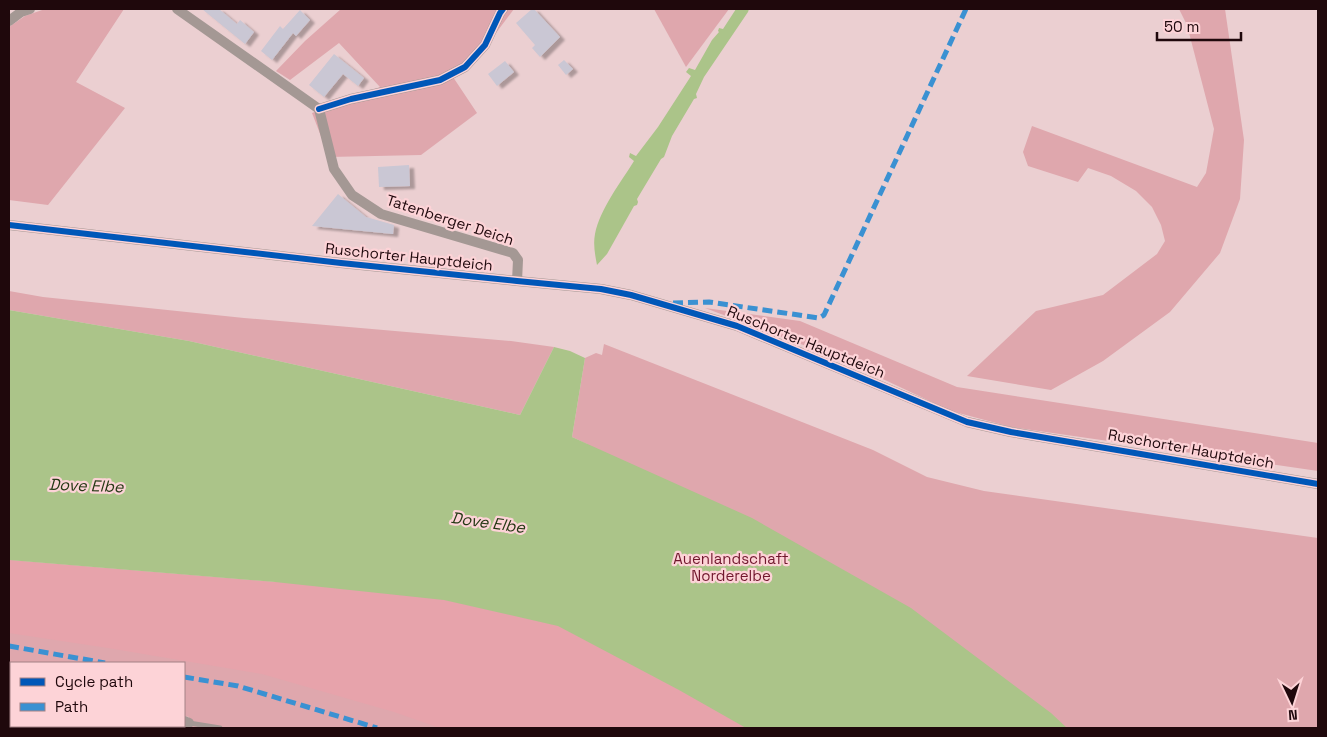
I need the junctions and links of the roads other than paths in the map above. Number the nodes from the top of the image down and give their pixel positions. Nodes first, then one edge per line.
1 (30, 9) edge
2 (177, 9) edge
3 (503, 9) edge
4 (9, 21) edge
5 (318, 109) junction
6 (9, 225) edge
7 (517, 281) junction
8 (1318, 484) edge
9 (186, 722) edge
10 (220, 728) edge

1 - 4 street
2 - 5 street
3 - 5 street
5 - 7 street, Tatenberger Deich
6 - 7 street, Ruschorter Hauptdeich
7 - 8 street, Ruschorter Hauptdeich
9 - 10 lane

